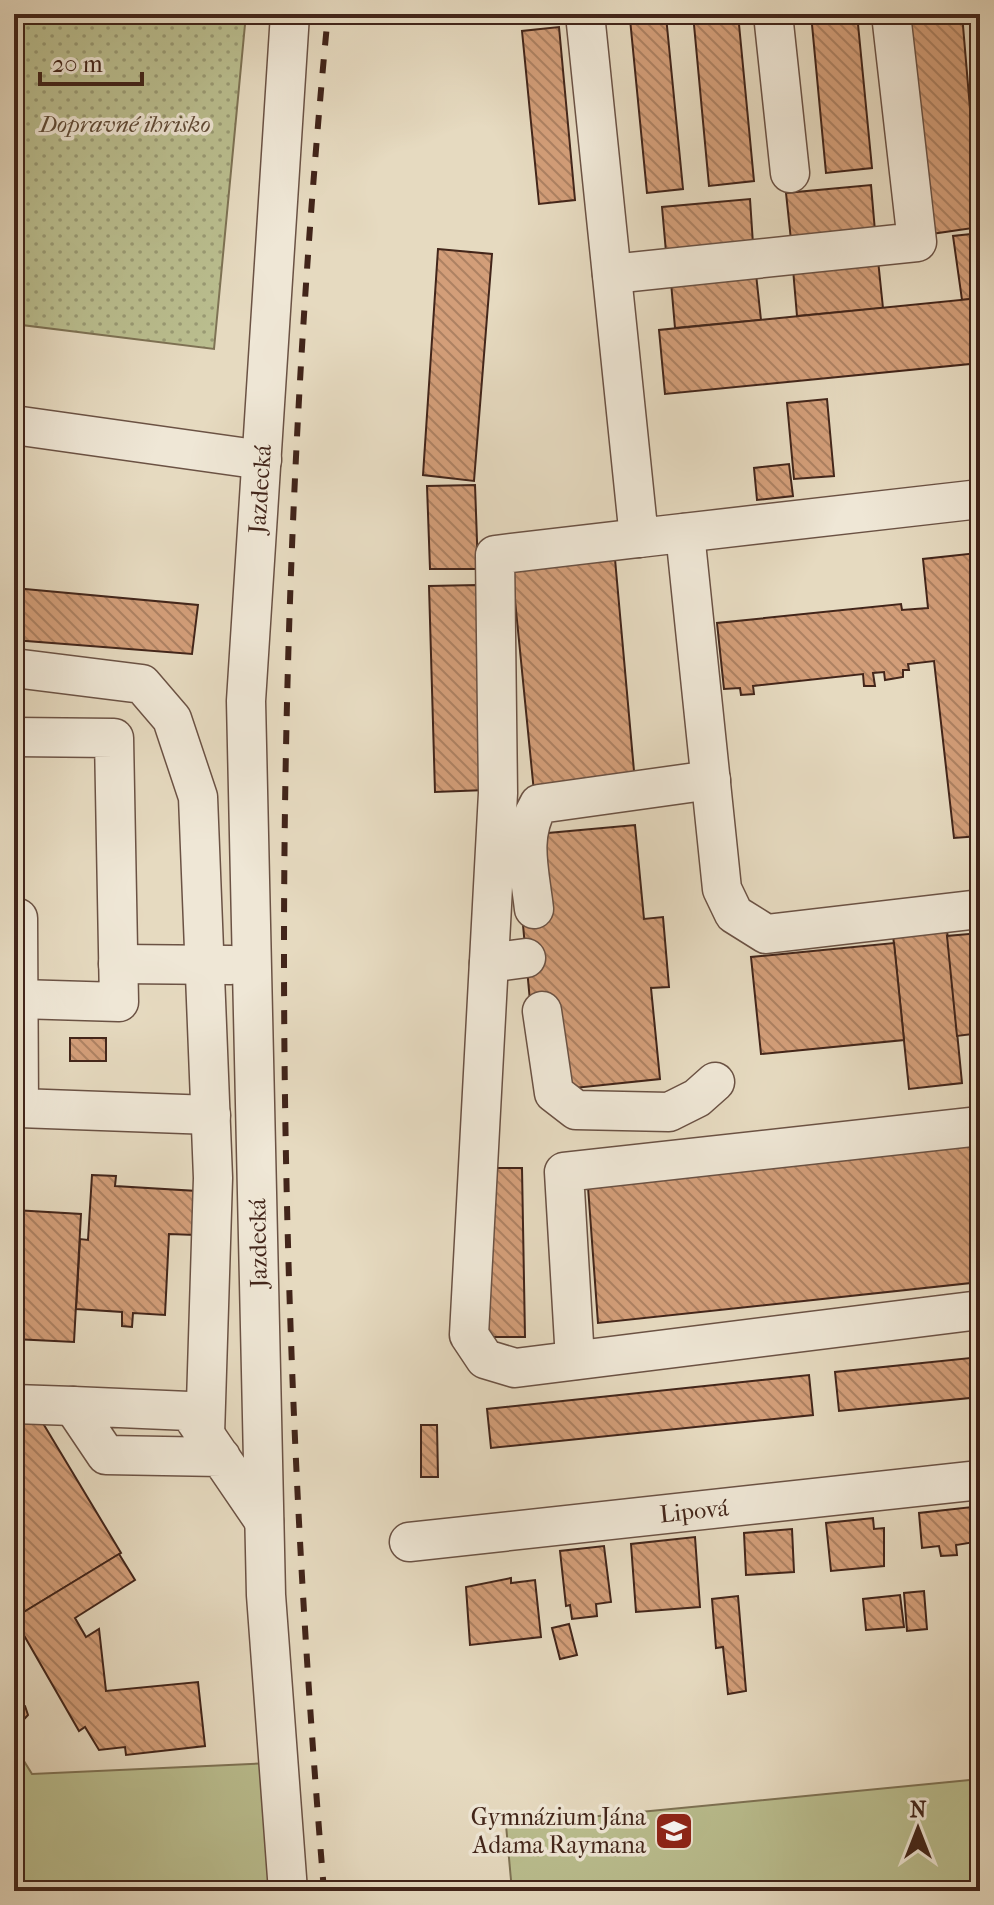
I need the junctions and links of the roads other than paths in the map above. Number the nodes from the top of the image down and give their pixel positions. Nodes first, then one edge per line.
1 (290, 14) edge
2 (585, 14) edge
3 (773, 14) edge
4 (891, 14) edge
5 (790, 173) dead end
6 (612, 274) junction
7 (14, 425) edge
8 (262, 460) junction
9 (980, 499) edge
10 (685, 533) junction
11 (639, 538) junction
12 (14, 668) edge
13 (14, 737) edge
14 (711, 780) junction
15 (511, 831) junction
16 (534, 909) dead end
17 (980, 909) edge
18 (14, 918) edge
19 (118, 964) junction
20 (206, 965) junction
21 (252, 965) junction
22 (19, 999) junction
23 (542, 1011) dead end
24 (715, 1082) dead end
25 (211, 1115) junction
26 (980, 1126) edge
27 (980, 1310) edge
28 (575, 1360) junction
29 (35, 1409) edge
30 (213, 1446) junction
31 (980, 1480) edge
32 (264, 1521) junction
33 (409, 1542) dead end
34 (288, 1891) edge

1 - 8 street, Jazdecká
2 - 6 street
3 - 5 street
4 - 6 street
6 - 11 street
7 - 8 street
8 - 21 street, Jazdecká
9 - 10 street
10 - 11 street
10 - 14 street
11 - 15 street
12 - 20 street, Jazdecká
13 - 19 street
14 - 15 street
14 - 17 street
15 - 16 street
15 - 28 street
18 - 22 street
19 - 20 street
19 - 22 street
20 - 21 street
20 - 25 street, Jazdecká
21 - 32 street, Jazdecká
22 - 25 street
23 - 24 street
25 - 30 street, Jazdecká
26 - 28 street
27 - 28 street
29 - 30 street
30 - 32 street
31 - 33 street, Lipová
32 - 34 street, Jazdecká

